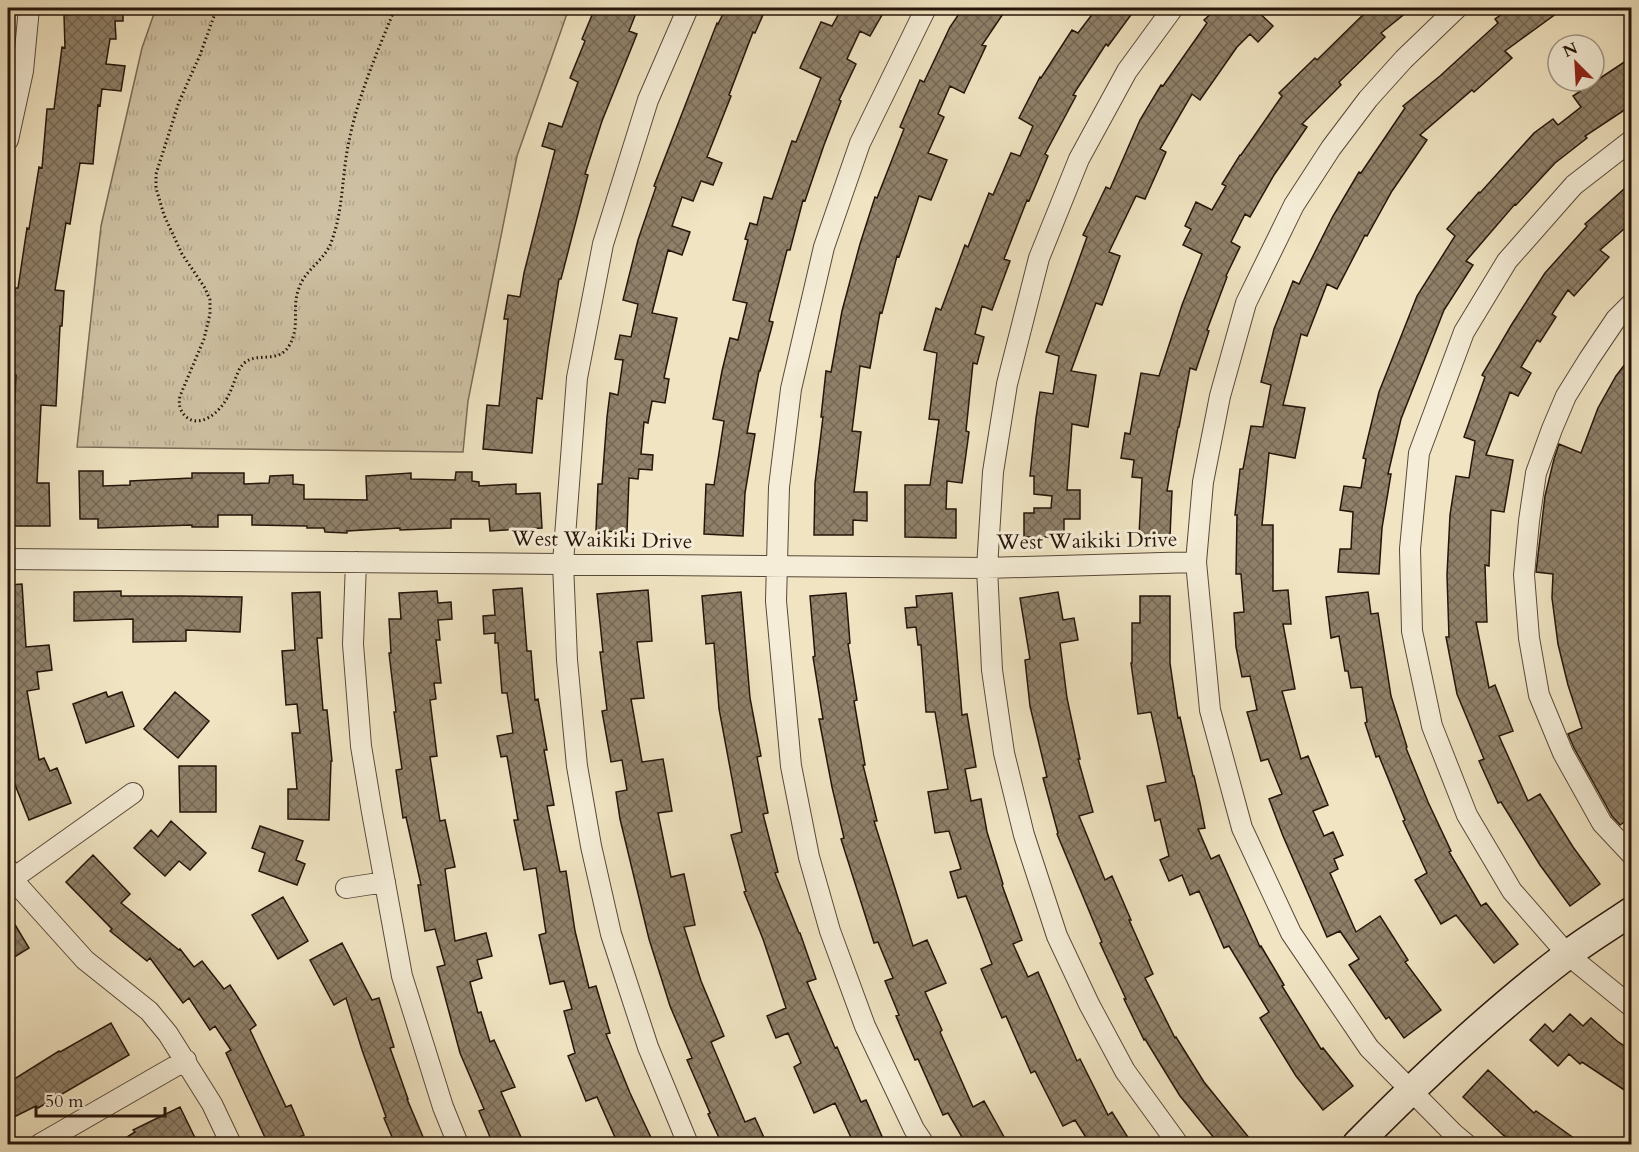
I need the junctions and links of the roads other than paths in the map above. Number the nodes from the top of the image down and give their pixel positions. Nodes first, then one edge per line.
1 (28, 8) edge
2 (688, 8) edge
3 (926, 8) edge
4 (1173, 8) edge
5 (1457, 8) edge
6 (8, 140) edge
7 (1632, 140) edge
8 (1632, 303) edge
9 (8, 559) edge
10 (356, 562) junction
11 (1196, 562) junction
12 (563, 563) junction
13 (777, 566) junction
14 (987, 568) junction
15 (133, 793) dead end
16 (1632, 855) edge
17 (9, 877) edge
18 (385, 882) junction
19 (346, 888) dead end
20 (1632, 911) edge
21 (1568, 955) junction
22 (1632, 1007) edge
23 (186, 1060) junction
24 (1410, 1090) junction
25 (40, 1144) edge
26 (231, 1144) edge
27 (458, 1144) edge
28 (688, 1144) edge
29 (924, 1144) edge
30 (1178, 1144) edge
31 (1357, 1144) edge
32 (1466, 1144) edge

1 - 6 street
2 - 12 street
3 - 13 street
4 - 14 street
5 - 11 street
7 - 21 street
8 - 16 street
9 - 10 street, West Waikiki Drive
10 - 12 street, West Waikiki Drive
10 - 18 street
11 - 14 street, West Waikiki Drive
11 - 24 street
12 - 13 street, West Waikiki Drive
12 - 28 street
13 - 14 street, West Waikiki Drive
13 - 29 street
14 - 30 street
15 - 17 street
17 - 23 street
18 - 19 street
18 - 27 street
20 - 21 street
21 - 22 street
21 - 24 street
23 - 25 street
23 - 26 street
24 - 31 street
24 - 32 street

